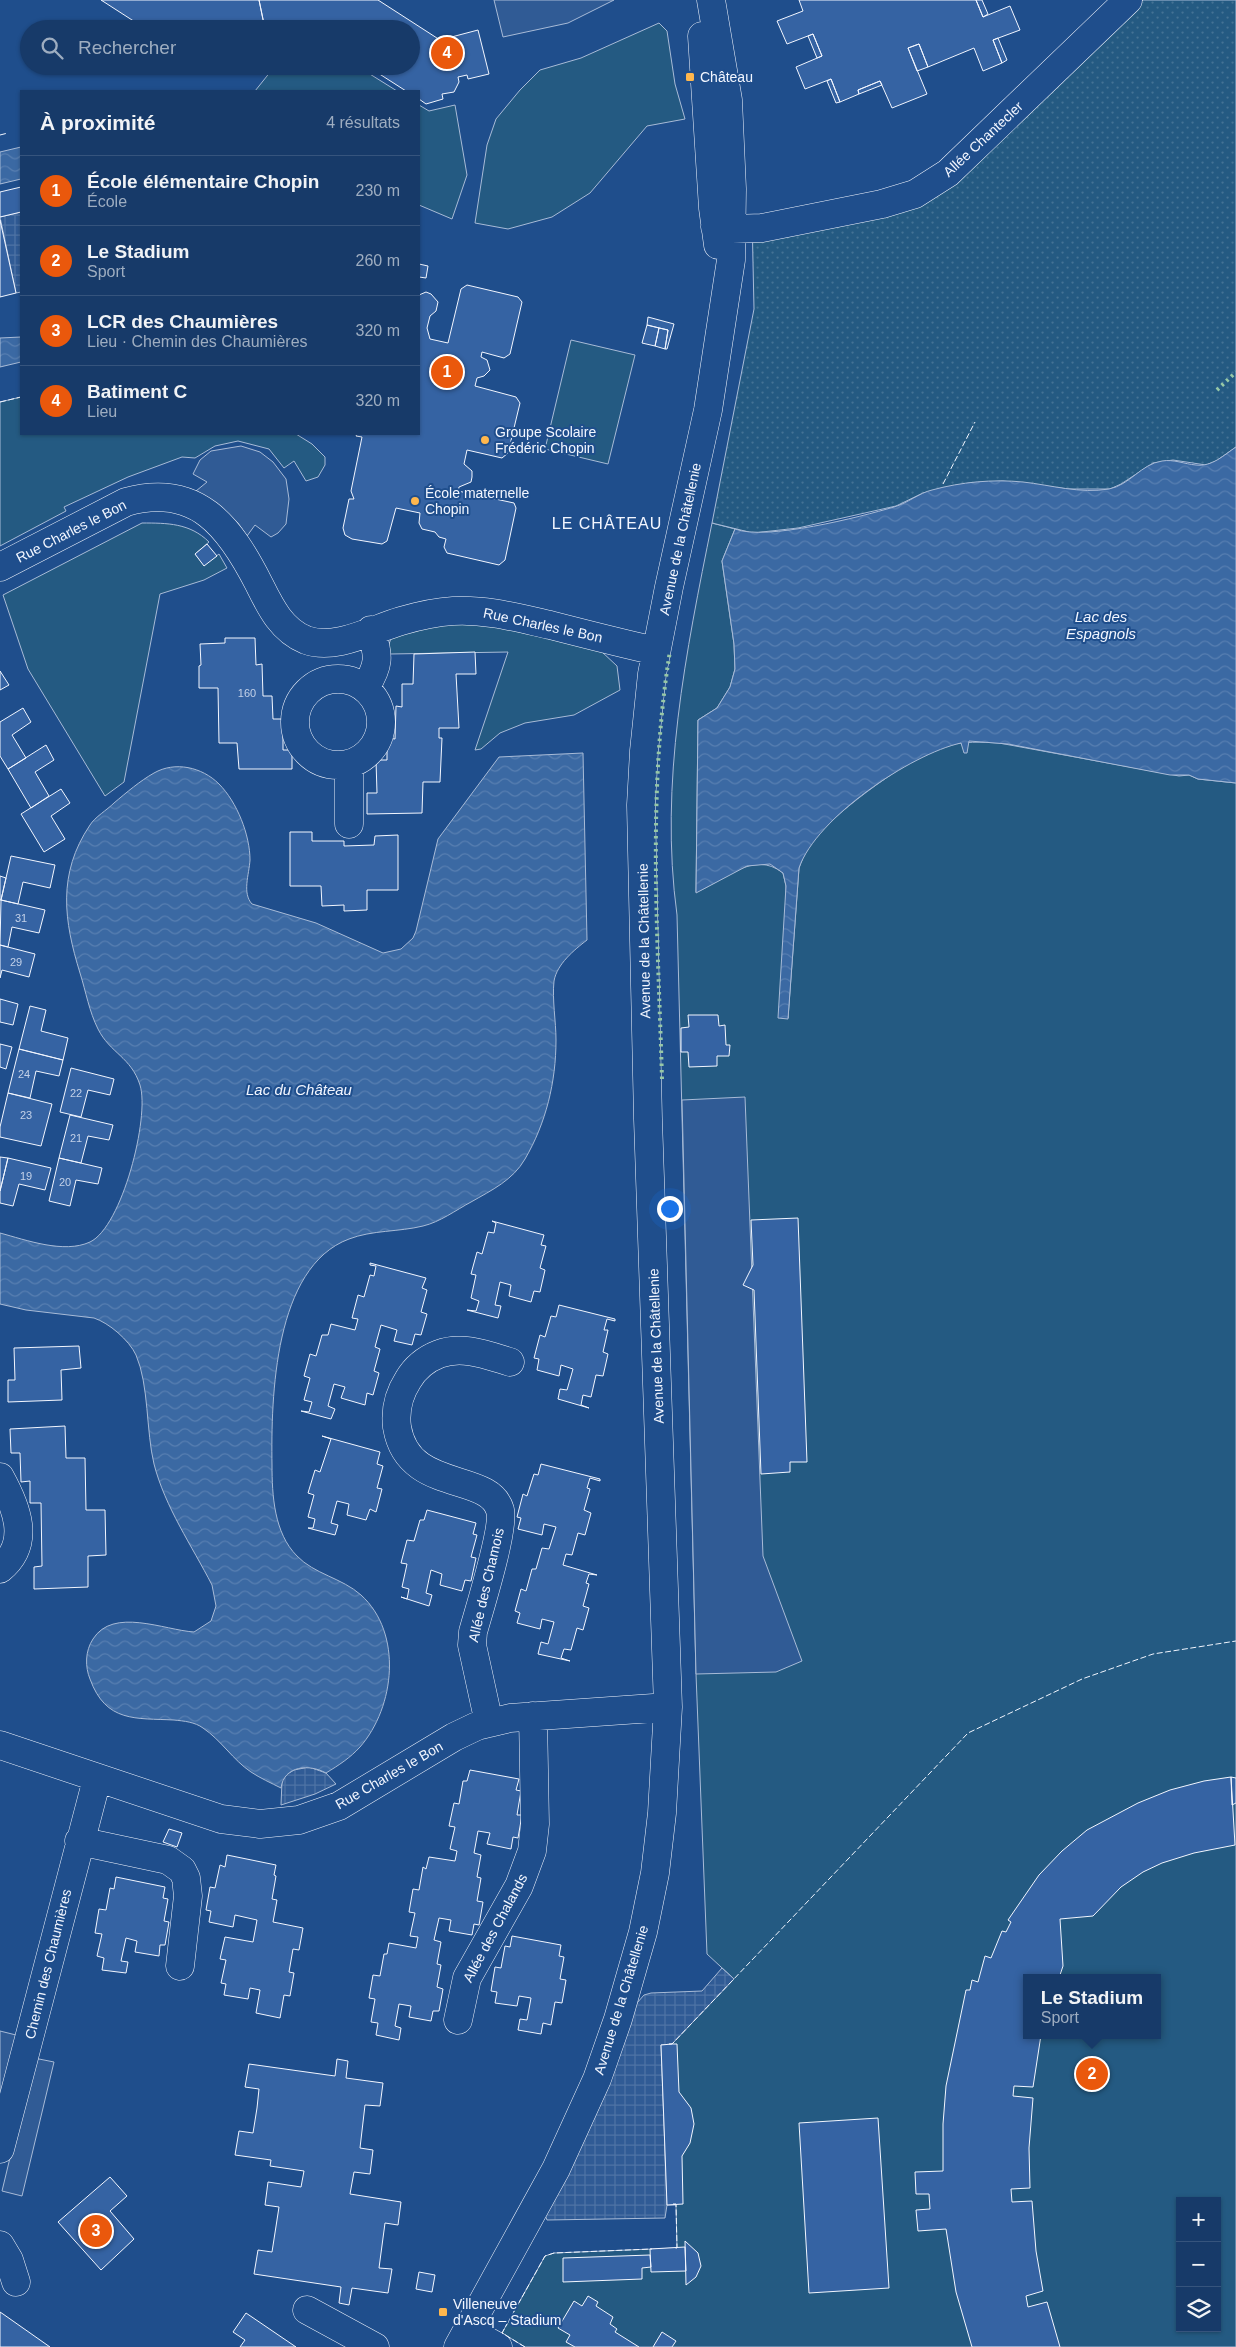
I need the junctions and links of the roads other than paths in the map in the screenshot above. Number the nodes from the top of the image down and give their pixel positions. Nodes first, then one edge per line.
1 (699, 0) edge
2 (711, 0) edge
3 (1128, 0) edge
4 (724, 228) junction
5 (0, 567) edge
6 (371, 630) junction
7 (656, 651) junction
8 (365, 688) junction
9 (349, 764) junction
10 (349, 824) dead end
11 (510, 1362) dead end
12 (0, 1476) edge
13 (0, 1569) edge
14 (668, 1706) junction
15 (533, 1716) junction
16 (489, 1723) junction
17 (0, 1745) edge
18 (97, 1778) junction
19 (79, 1841) junction
20 (180, 1966) dead end
21 (458, 2020) dead end
22 (0, 2149) edge
23 (0, 2245) edge
24 (16, 2282) dead end
25 (307, 2310) dead end
26 (462, 2338) edge
27 (375, 2347) edge
28 (498, 2347) edge

1 - 4 street, Avenue de la Châtellenie
2 - 4 street, Avenue de la Châtellenie
3 - 4 street, Allée Chantecler
4 - 7 street, Avenue de la Châtellenie
5 - 6 street, Rue Charles le Bon
6 - 7 street, Rue Charles le Bon
6 - 8 street
7 - 14 street, Avenue de la Châtellenie
8 - 9 street
8 - 9 street
9 - 10 street
11 - 16 street, Allée des Chamois
12 - 13 street
14 - 15 street, Rue Charles le Bon
14 - 26 street, Avenue de la Châtellenie
15 - 16 street, Rue Charles le Bon
15 - 21 street, Allée des Chalands
16 - 18 street, Rue Charles le Bon
17 - 18 street, Rue Charles le Bon
18 - 19 street, Chemin des Chaumières
19 - 20 street
19 - 22 street, Chemin des Chaumières
23 - 24 street
25 - 27 street
26 - 28 street

